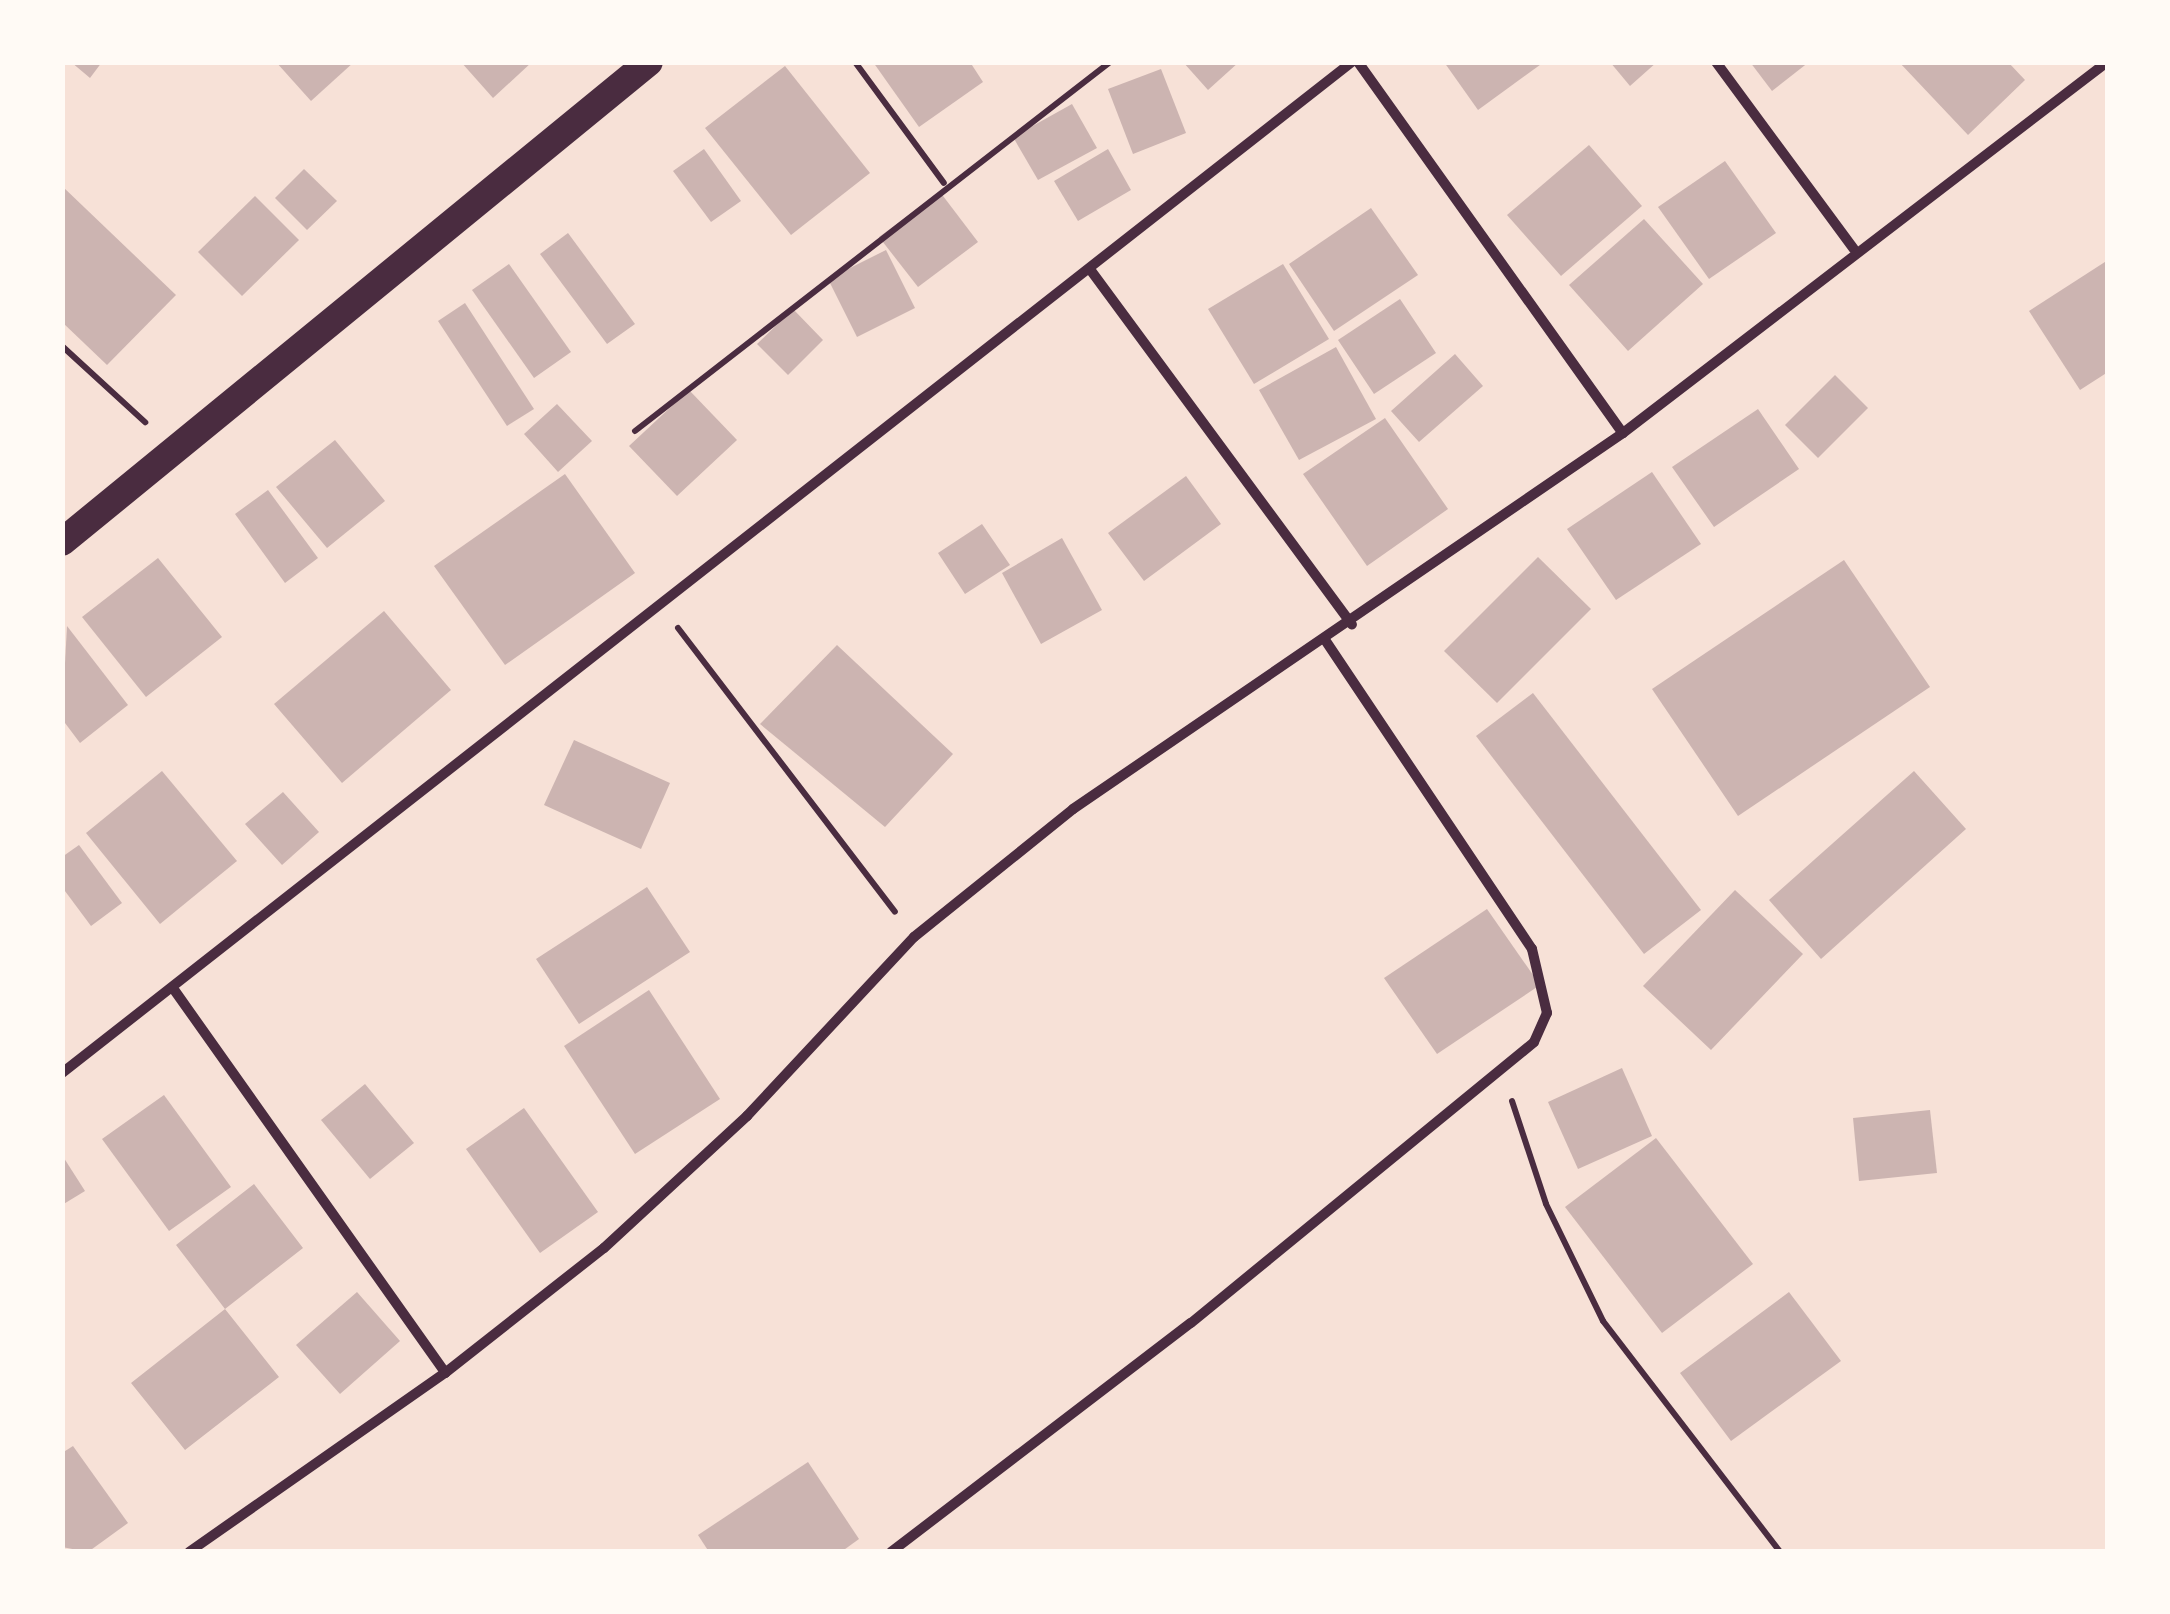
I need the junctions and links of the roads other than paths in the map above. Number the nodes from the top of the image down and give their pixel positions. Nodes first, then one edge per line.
1 (649, 62) edge
2 (1355, 62) edge
3 (1716, 62) edge
4 (2107, 62) edge
5 (1854, 249) junction
6 (1092, 272) junction
7 (1624, 433) junction
8 (62, 542) edge
9 (1352, 625) junction
10 (1325, 640) junction
11 (175, 991) junction
12 (62, 1073) edge
13 (445, 1373) junction
14 (189, 1552) edge
15 (891, 1552) edge

1 - 8 highway
2 - 6 street
2 - 7 street
3 - 5 street
4 - 5 street
5 - 7 street
6 - 9 street
6 - 11 street
7 - 9 street
9 - 10 street
10 - 13 street
10 - 15 street
11 - 12 street
11 - 13 street
13 - 14 street

